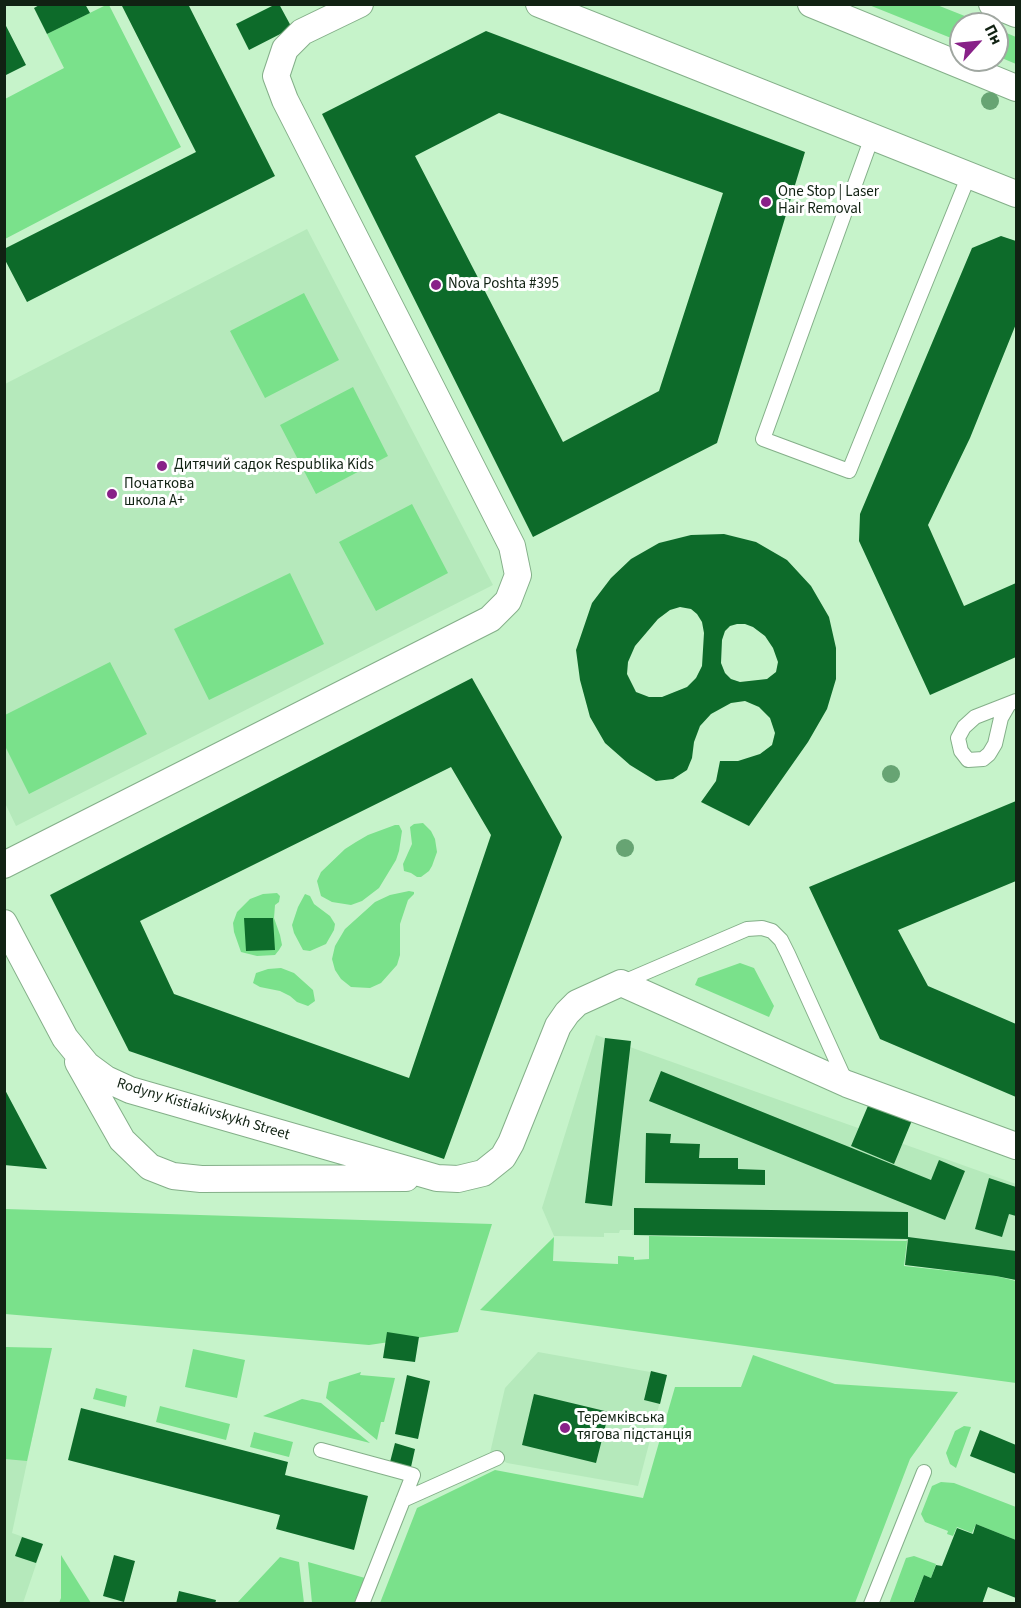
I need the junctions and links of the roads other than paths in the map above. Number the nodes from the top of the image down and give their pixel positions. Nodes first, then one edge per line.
1 (360, 4) edge
2 (539, 4) edge
3 (811, 4) edge
4 (992, 4) edge
5 (1017, 14) edge
6 (1017, 88) edge
7 (872, 137) junction
8 (969, 175) junction
9 (1017, 194) edge
10 (4, 865) edge
11 (4, 923) edge
12 (621, 983) junction
13 (65, 1038) junction
14 (847, 1084) junction
15 (1017, 1146) edge
16 (437, 1178) junction
17 (321, 1450) dead end
18 (497, 1458) dead end
19 (924, 1472) dead end
20 (403, 1500) junction
21 (363, 1604) edge
22 (871, 1604) edge

1 - 10 street
2 - 7 street
3 - 6 street
4 - 5 street
7 - 8 street
7 - 8 lane
8 - 9 street
11 - 13 street, Rodyny Kistiakivskykh Street
12 - 14 street
12 - 14 lane
12 - 16 street, Rodyny Kistiakivskykh Street
13 - 16 street, Rodyny Kistiakivskykh Street
13 - 16 street
14 - 15 street
17 - 20 lane
18 - 20 lane
19 - 22 lane
20 - 21 lane

